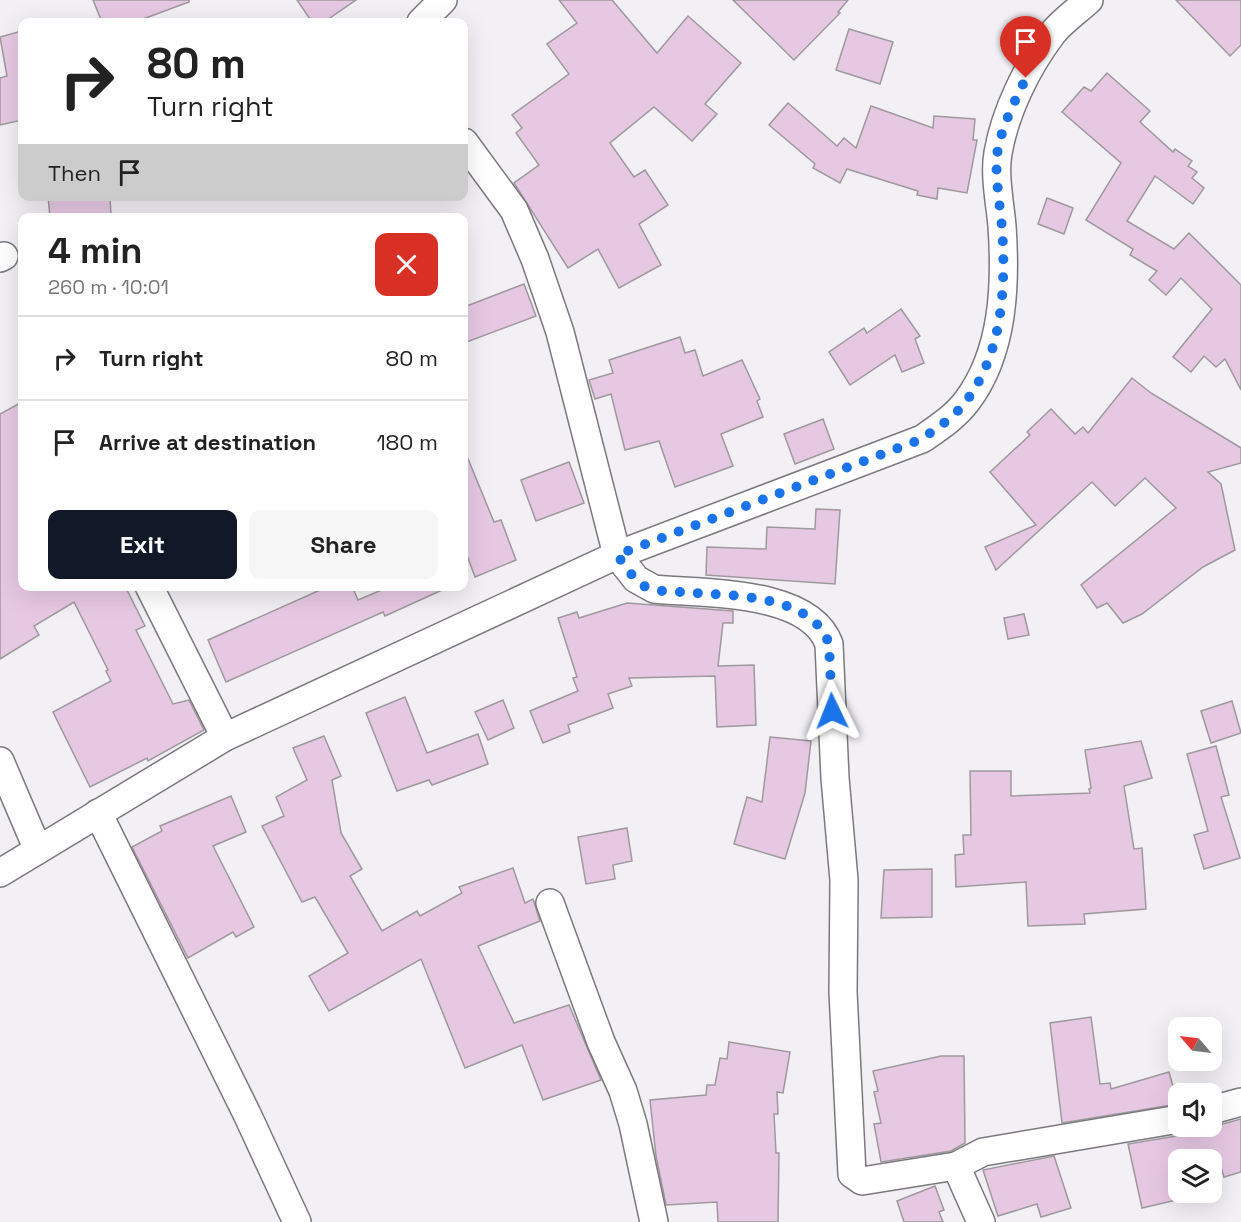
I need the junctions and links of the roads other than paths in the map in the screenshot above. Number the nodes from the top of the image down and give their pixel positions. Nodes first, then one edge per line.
1 (443, 0) edge
2 (1089, 0) edge
3 (425, 18) edge
4 (468, 147) edge
5 (617, 555) junction
6 (152, 591) edge
7 (225, 736) junction
8 (0, 761) edge
9 (98, 813) junction
10 (38, 850) junction
11 (0, 873) edge
12 (550, 903) dead end
13 (1241, 1102) edge
14 (1222, 1107) edge
15 (1168, 1121) edge
16 (956, 1166) junction
17 (297, 1222) edge
18 (654, 1222) edge
19 (981, 1222) edge

1 - 3 street
2 - 5 street
4 - 5 street
5 - 7 street
5 - 16 street
6 - 7 street
7 - 9 street
8 - 10 street
9 - 10 street
9 - 17 street
10 - 11 street
12 - 18 street
13 - 14 street
15 - 16 street
16 - 19 street

